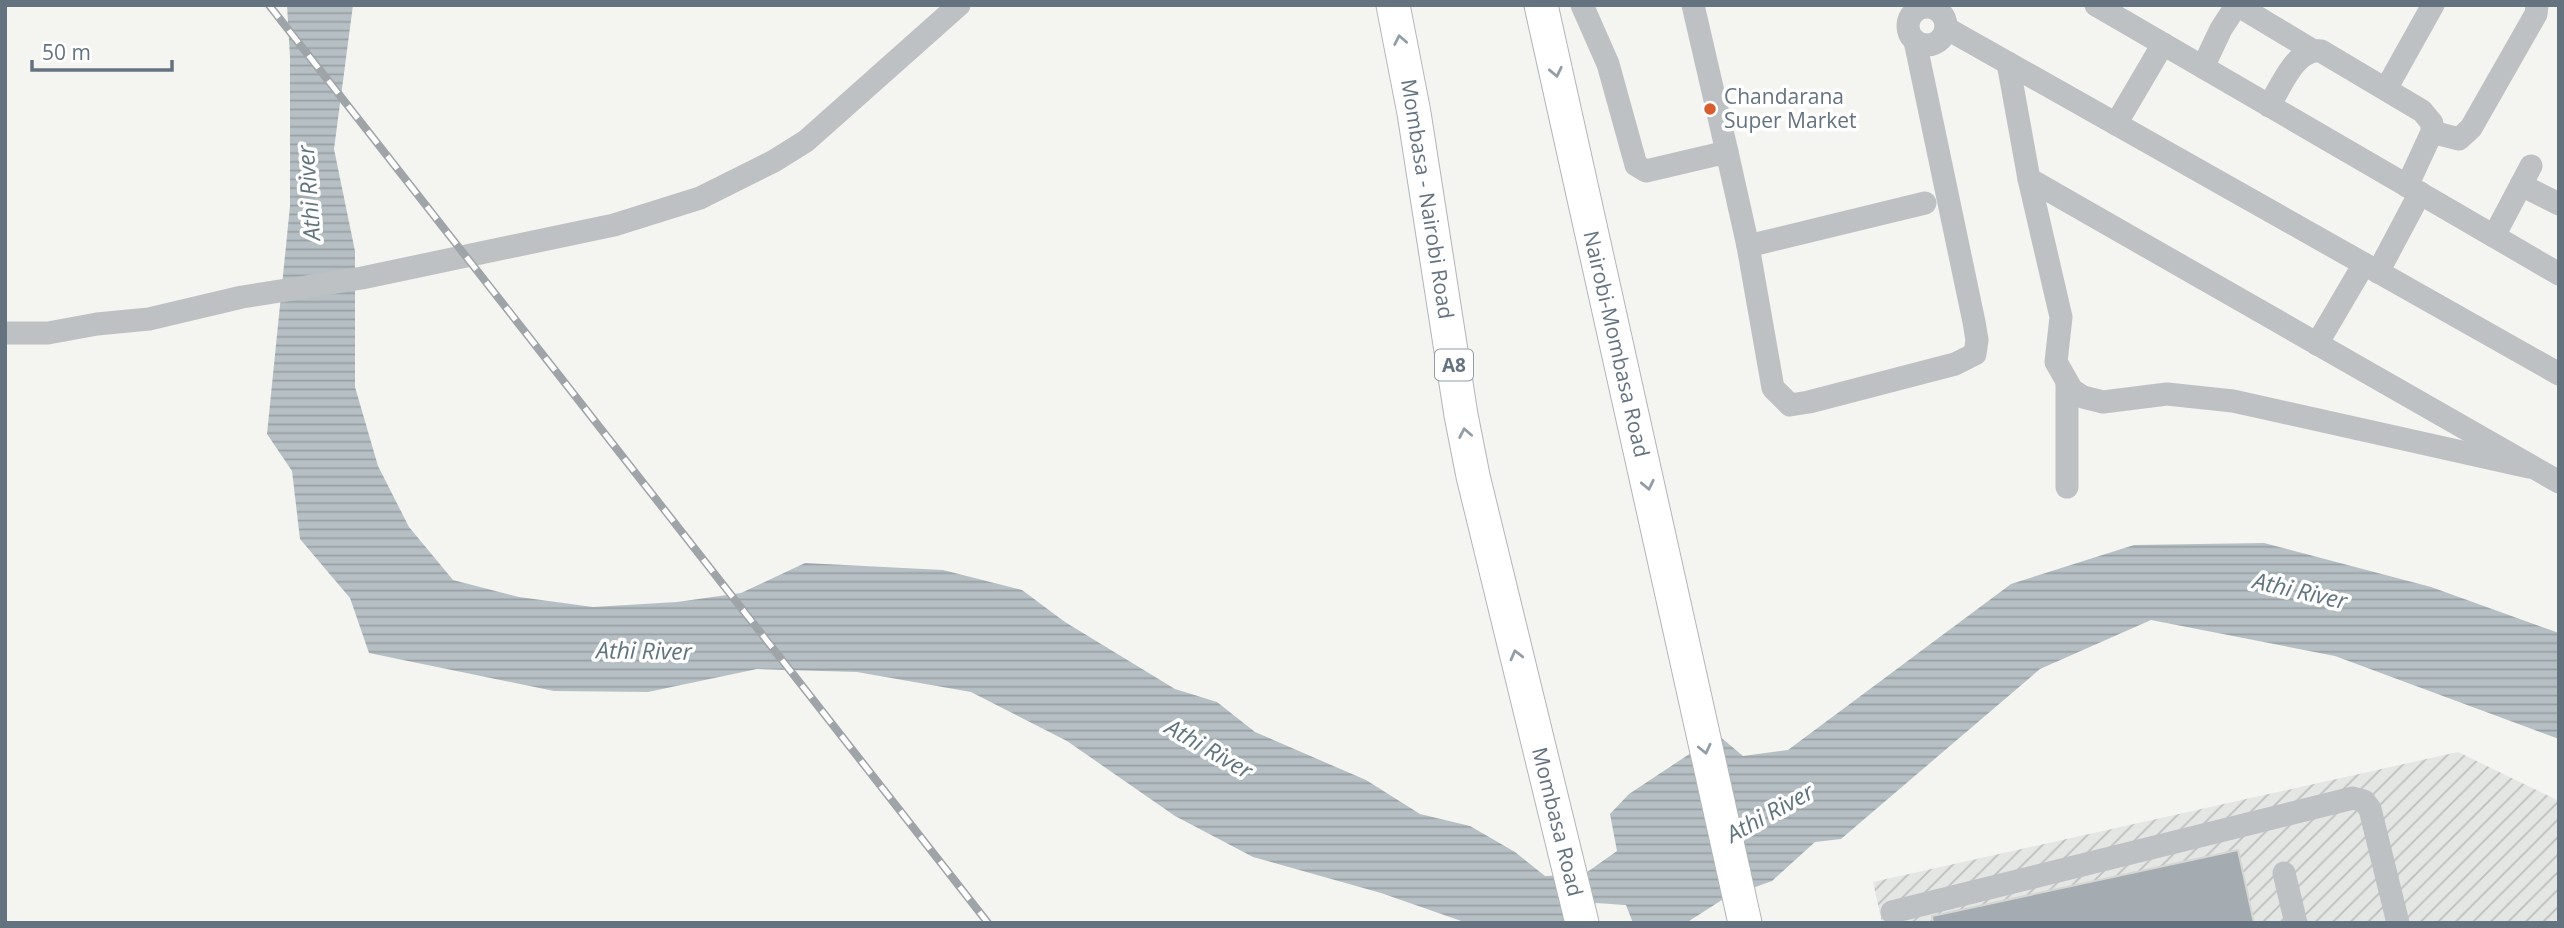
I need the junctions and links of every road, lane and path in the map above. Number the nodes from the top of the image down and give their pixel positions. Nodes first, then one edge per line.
1 (959, 5) edge
2 (1393, 5) edge
3 (1541, 5) edge
4 (1582, 5) edge
5 (1693, 5) edge
6 (2433, 5) edge
7 (2537, 5) edge
8 (2236, 6) edge
9 (2107, 8) edge
10 (1920, 16) edge
11 (1946, 28) junction
12 (2164, 44) junction
13 (2312, 50) junction
14 (2008, 63) junction
15 (2203, 67) junction
16 (2386, 89) junction
17 (2269, 106) junction
18 (2116, 124) junction
19 (2431, 132) junction
20 (1727, 152) junction
21 (2029, 179) junction
22 (2413, 189) junction
23 (1925, 203) dead end
24 (2559, 204) edge
25 (2494, 236) junction
26 (1748, 246) junction
27 (2371, 268) junction
28 (2559, 274) edge
29 (5, 333) edge
30 (2316, 344) junction
31 (2559, 374) edge
32 (2067, 383) junction
33 (2529, 467) junction
34 (2559, 482) edge
35 (2067, 487) dead end
36 (1532, 721) joint
37 (2284, 873) dead end
38 (1892, 912) dead end
39 (1582, 923) edge
40 (1745, 923) edge
41 (2296, 923) edge
42 (2398, 923) edge

1 - 29 street
36 -> 2 highway, Mombasa - Nairobi Road / A8
3 -> 40 highway, Nairobi-Mombasa Road
4 - 20 street
5 - 20 street
6 - 16 street
7 - 19 street
8 - 13 street
8 - 15 street
9 - 12 street
10 - 11 street
10 - 11 street
10 - 26 street
11 - 14 street
12 - 15 street
12 - 18 street
13 - 16 street
13 - 17 street
14 - 18 street
14 - 21 street
15 - 17 street
16 - 19 street
17 - 22 street
18 - 27 street
19 - 22 street
20 - 26 street
21 - 30 street
21 - 32 street
22 - 25 street
22 - 27 street
23 - 26 street
24 - 25 street
25 - 28 street
27 - 30 street
27 - 31 street
30 - 33 street
32 - 33 street
32 - 35 street
33 - 34 street
36 - 39 highway, Mombasa Road / A8
37 - 41 street
38 - 42 street

